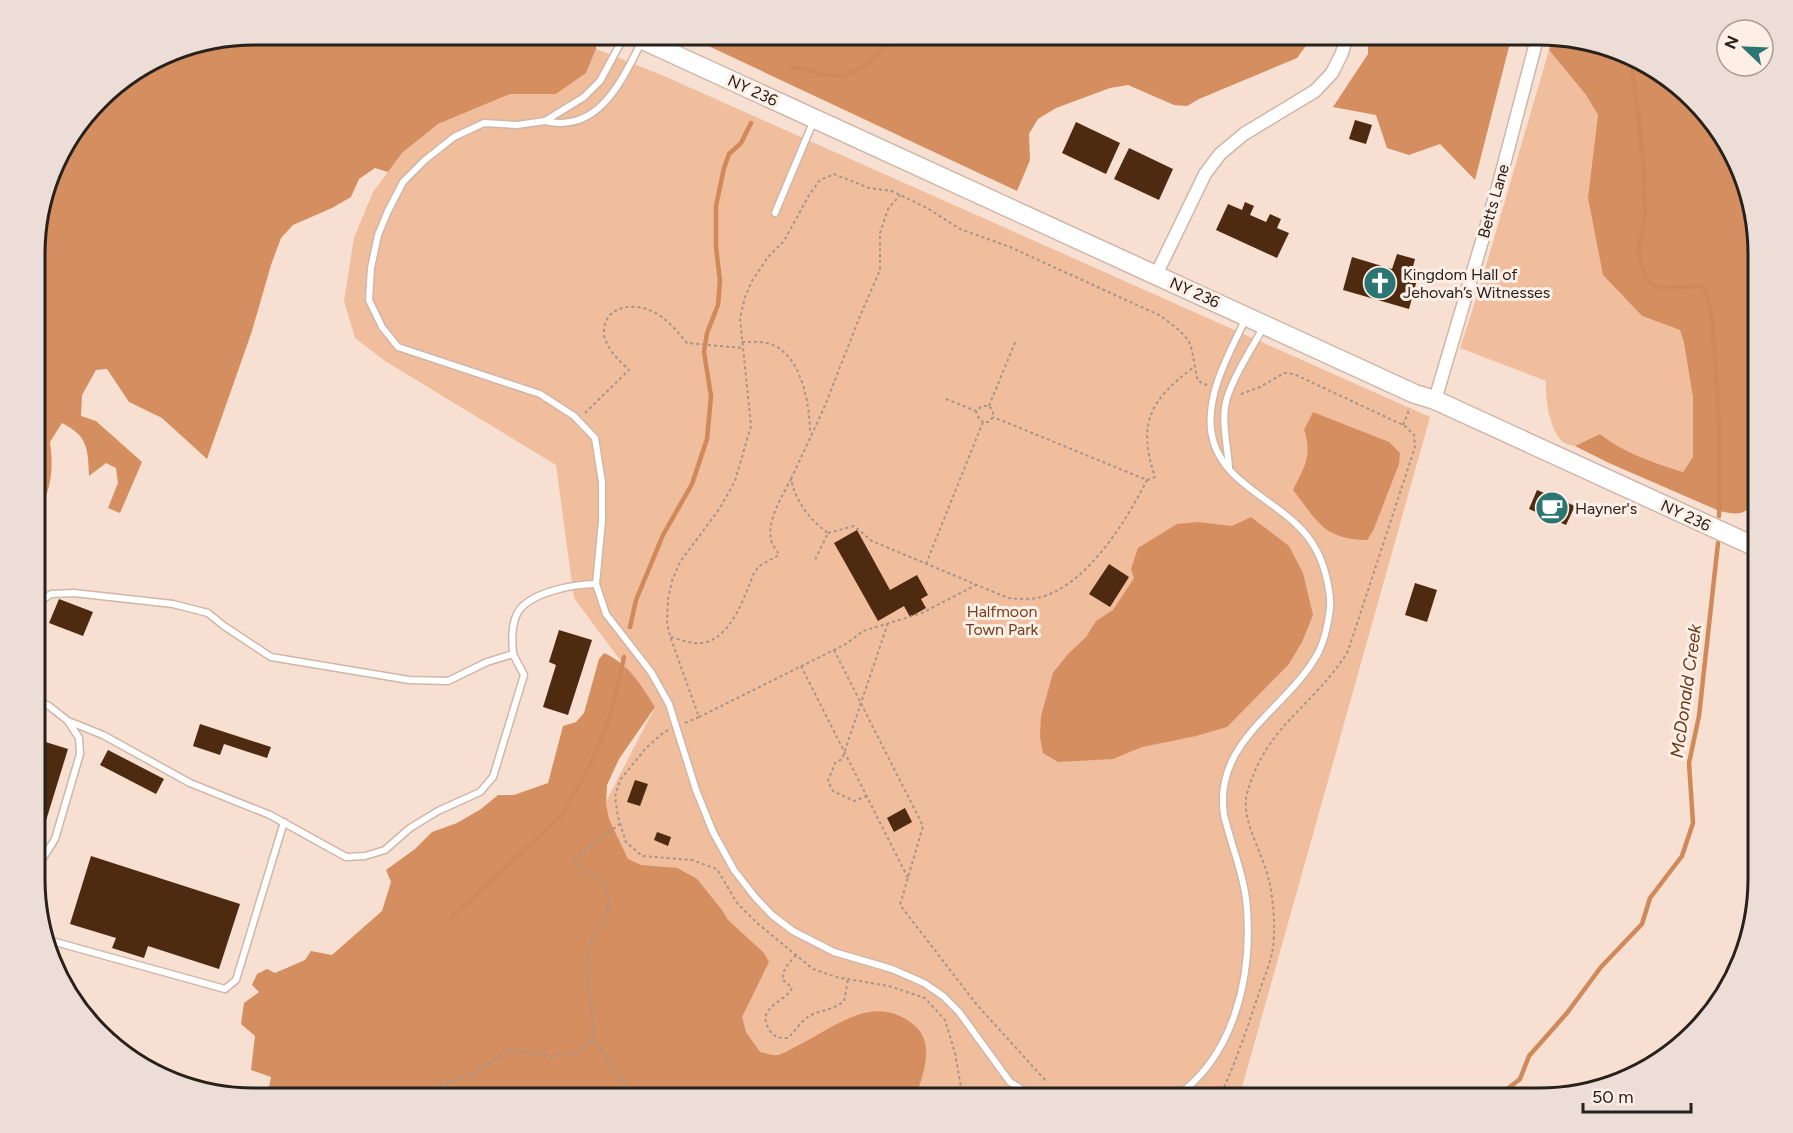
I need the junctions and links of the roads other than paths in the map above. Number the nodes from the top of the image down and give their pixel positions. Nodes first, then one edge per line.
1 (626, 45) edge
2 (630, 45) edge
3 (653, 45) edge
4 (1344, 45) edge
5 (1536, 45) edge
6 (815, 119) junction
7 (545, 122) junction
8 (775, 213) dead end
9 (1156, 275) junction
10 (1247, 316) junction
11 (1265, 324) junction
12 (1435, 400) junction
13 (1228, 469) junction
14 (1748, 544) edge
15 (597, 584) junction
16 (45, 598) edge
17 (513, 654) junction
18 (45, 704) edge
19 (68, 721) junction
20 (284, 822) junction
21 (45, 855) edge
22 (55, 942) edge
23 (1020, 1088) edge
24 (1186, 1088) edge

1 - 7 lane
2 - 7 lane
3 - 6 main road, NY 236 / NY 236
4 - 9 street
5 - 12 street, Betts Lane
6 - 8 lane
6 - 9 main road, NY 236 / NY 236
7 - 15 lane
9 - 10 main road, NY 236 / NY 236
10 - 11 main road, NY 236 / NY 236
10 - 13 lane
11 - 12 main road, NY 236 / NY 236
11 - 13 lane
12 - 14 main road, NY 236 / NY 236
13 - 24 lane
15 - 17 lane
15 - 23 lane
16 - 17 lane
17 - 20 lane
18 - 19 lane
19 - 20 lane
19 - 21 lane
20 - 22 lane

